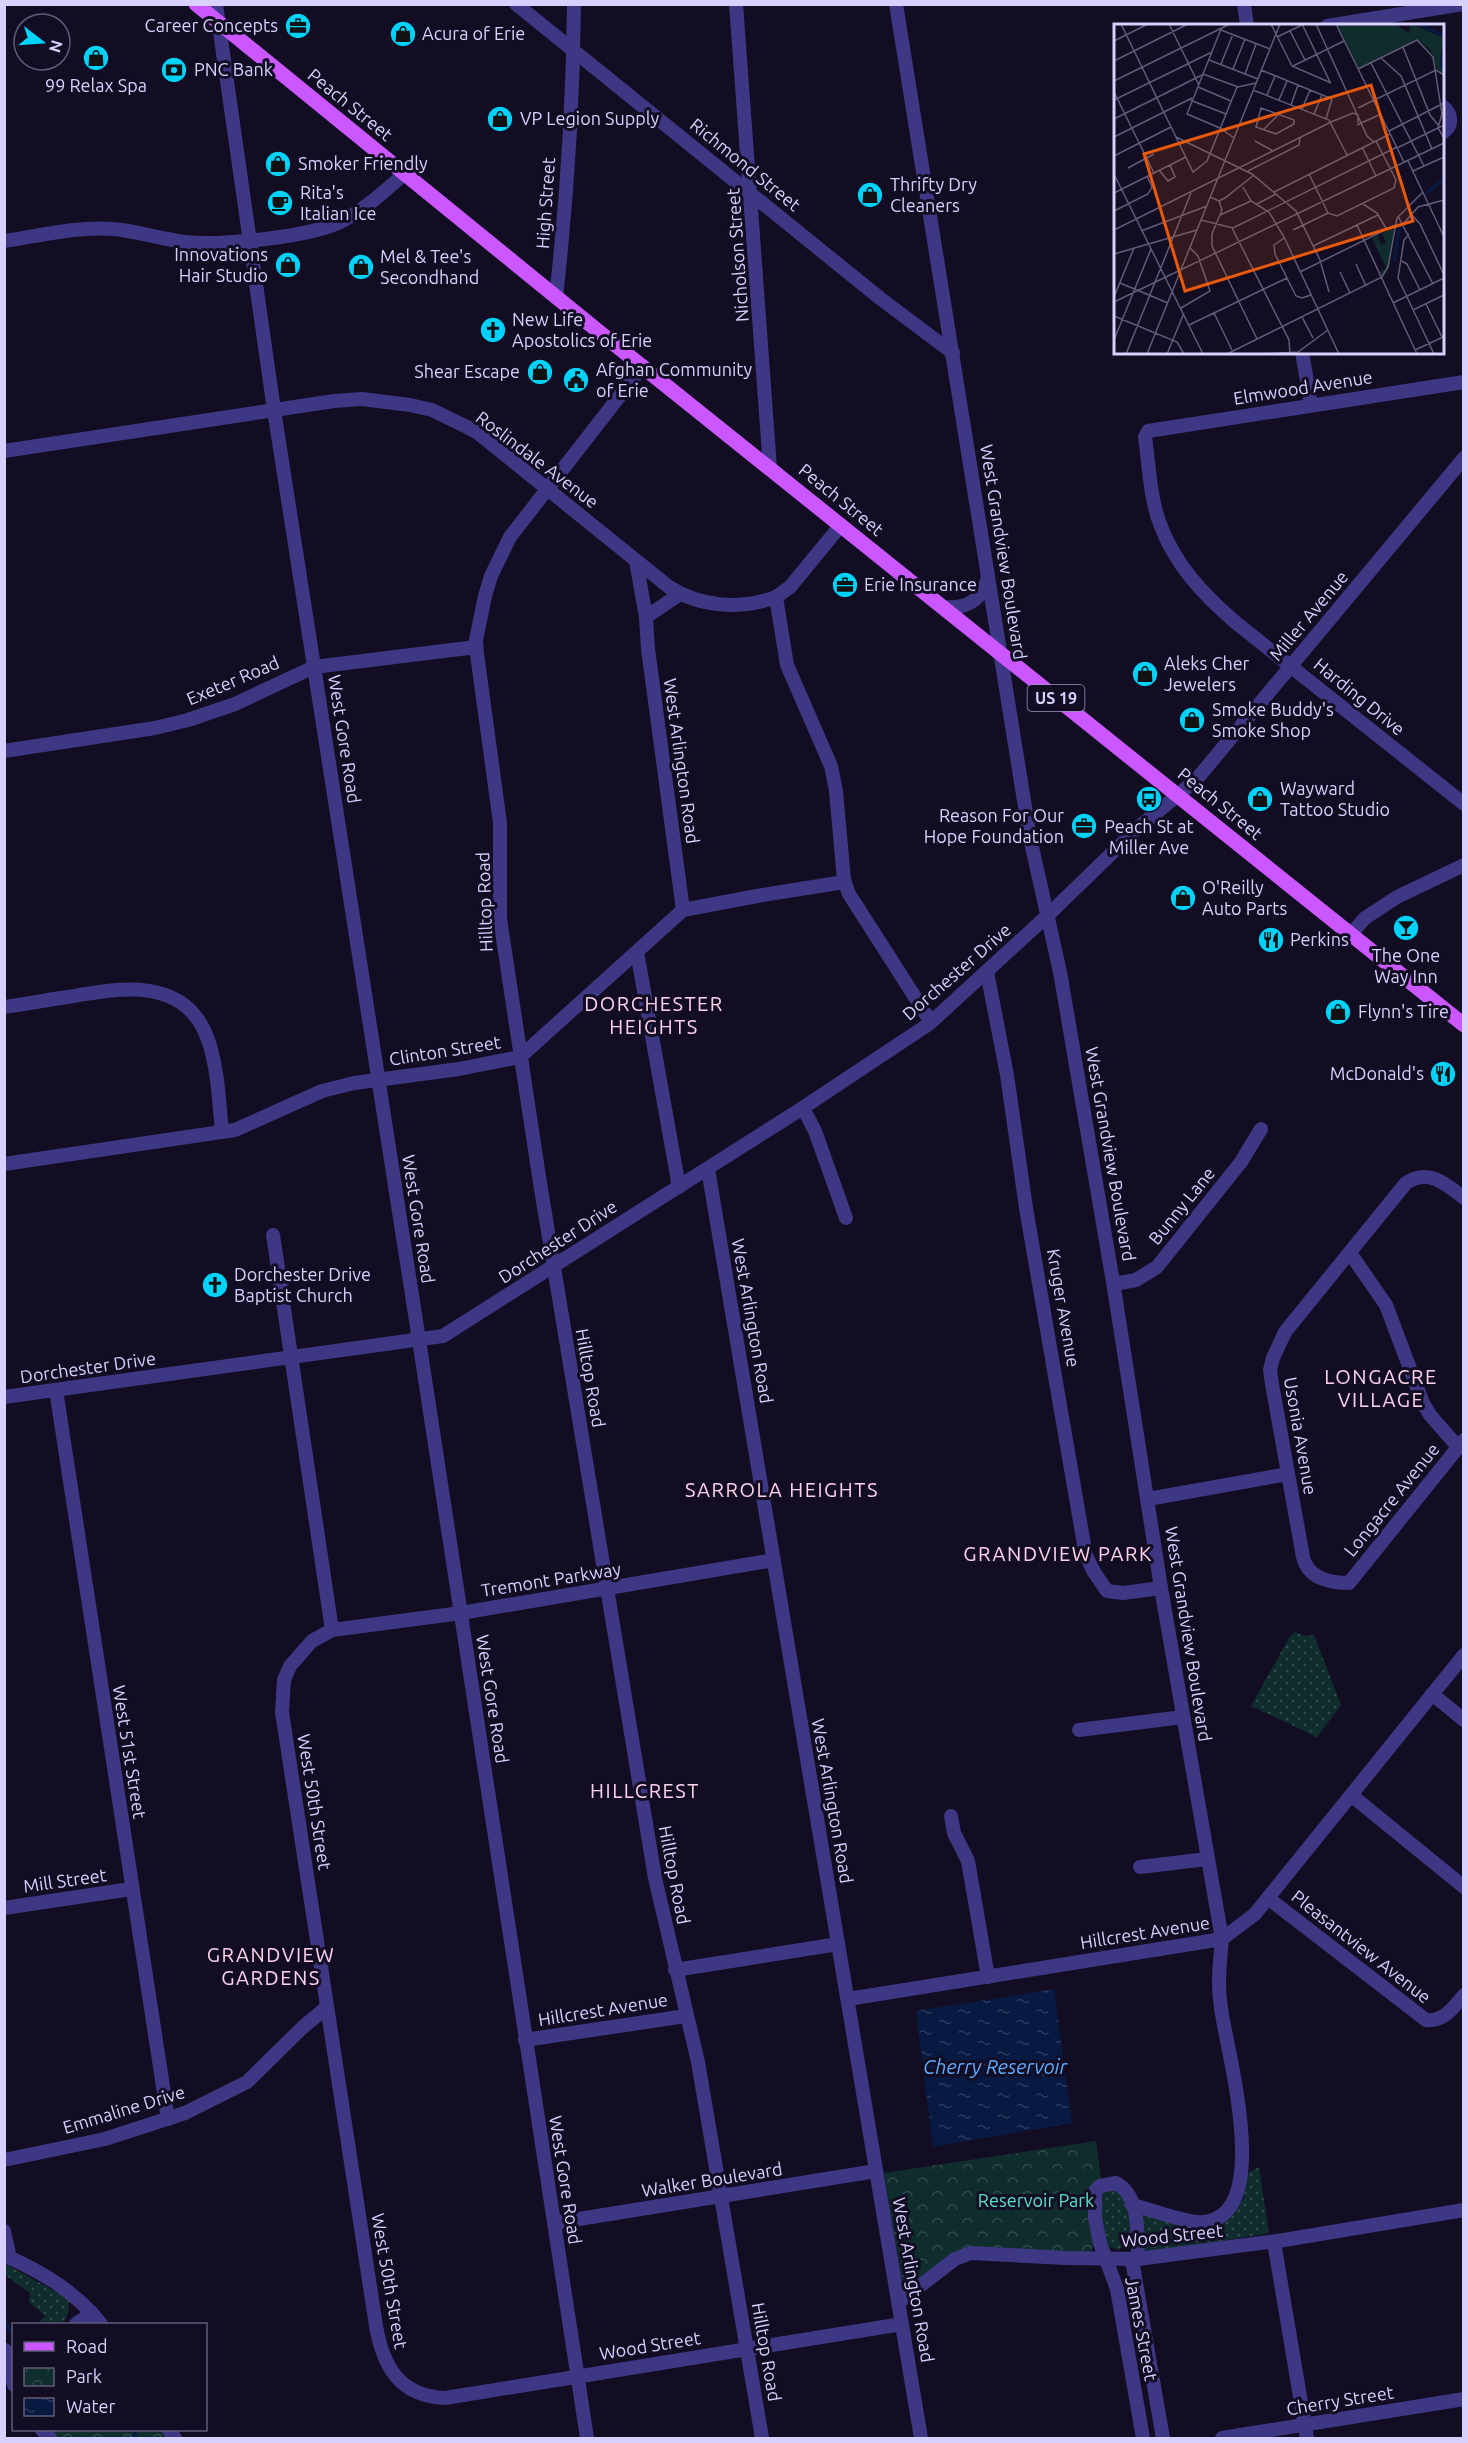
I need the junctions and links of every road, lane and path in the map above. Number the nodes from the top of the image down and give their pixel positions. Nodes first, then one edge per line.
1 (196, 4) edge
2 (216, 4) edge
3 (516, 4) edge
4 (574, 4) edge
5 (736, 4) edge
6 (896, 4) edge
7 (1244, 4) edge
8 (1463, 4) edge
9 (1418, 8) edge
10 (218, 23) junction
11 (1247, 24) edge
12 (1337, 24) edge
13 (1421, 24) edge
14 (574, 51) junction
15 (1444, 107) edge
16 (1444, 132) edge
17 (404, 174) junction
18 (752, 194) junction
19 (250, 239) junction
20 (4, 241) edge
21 (556, 297) junction
22 (952, 353) junction
23 (1302, 354) edge
24 (643, 366) junction
25 (1464, 382) edge
26 (1311, 405) junction
27 (274, 410) junction
28 (1148, 431) joint
29 (4, 451) edge
30 (1464, 458) edge
31 (770, 468) junction
32 (547, 490) junction
33 (841, 525) junction
34 (636, 561) junction
35 (989, 575) junction
36 (680, 594) junction
37 (776, 597) junction
38 (944, 608) junction
39 (646, 617) junction
40 (476, 647) junction
41 (1002, 654) junction
42 (314, 666) junction
43 (1291, 666) junction
44 (4, 751) edge
45 (1177, 794) junction
46 (1464, 804) edge
47 (1464, 865) edge
48 (844, 882) junction
49 (683, 910) junction
50 (1047, 916) junction
51 (1351, 934) junction
52 (637, 952) junction
53 (987, 972) junction
54 (4, 1007) edge
55 (931, 1023) junction
56 (1464, 1025) edge
57 (520, 1057) junction
58 (378, 1080) junction
59 (803, 1108) junction
60 (1261, 1128) dead end
61 (222, 1132) junction
62 (4, 1164) edge
63 (708, 1169) junction
64 (679, 1187) junction
65 (1464, 1198) edge
66 (846, 1218) dead end
67 (273, 1235) dead end
68 (1350, 1253) junction
69 (553, 1267) junction
70 (1114, 1284) junction
71 (419, 1340) junction
72 (291, 1357) junction
73 (56, 1390) junction
74 (4, 1397) edge
75 (1461, 1443) edge
76 (1288, 1474) junction
77 (1148, 1498) junction
78 (774, 1560) junction
79 (1349, 1583) joint
80 (1161, 1588) junction
81 (608, 1589) junction
82 (461, 1613) junction
83 (333, 1630) junction
84 (1464, 1655) edge
85 (1432, 1694) junction
86 (1182, 1717) junction
87 (1464, 1720) edge
88 (1078, 1730) dead end
89 (1351, 1795) junction
90 (951, 1816) dead end
91 (1207, 1859) junction
92 (1140, 1867) dead end
93 (1464, 1887) edge
94 (131, 1890) junction
95 (1268, 1898) junction
96 (4, 1908) edge
97 (1222, 1939) junction
98 (838, 1944) junction
99 (675, 1970) junction
100 (988, 1977) junction
101 (1464, 1995) edge
102 (848, 1999) junction
103 (327, 2007) junction
104 (686, 2016) junction
105 (525, 2040) junction
106 (168, 2119) junction
107 (4, 2160) edge
108 (876, 2171) junction
109 (722, 2196) junction
110 (1132, 2205) junction
111 (1464, 2210) edge
112 (554, 2223) junction
113 (4, 2231) edge
114 (1274, 2242) junction
115 (7, 2257) edge
116 (1108, 2260) junction
117 (1135, 2260) junction
118 (898, 2303) junction
119 (92, 2313) junction
120 (79, 2323) edge
121 (100, 2323) edge
122 (902, 2324) junction
123 (747, 2349) junction
124 (8, 2350) edge
125 (12, 2373) edge
126 (577, 2375) junction
127 (406, 2386) joint
128 (1464, 2399) edge
129 (1306, 2432) edge
130 (587, 2439) edge
131 (762, 2439) edge
132 (921, 2439) edge
133 (1143, 2439) edge
134 (1163, 2439) edge
135 (1221, 2439) edge

1 - 10 main road, Peach Street / US 19
2 - 10 street, West Gore Road
3 - 14 street, Richmond Street
4 - 14 street, High Street
5 - 18 street, Nicholson Street
6 - 22 street, West Grandview Boulevard
7 - 11 street
8 - 9 street
9 - 12 street
9 - 13 street
10 - 17 main road, Peach Street / US 19
10 - 19 street, West Gore Road
14 - 18 street, Richmond Street
14 - 21 street, High Street
15 - 16 street
17 - 19 street
17 - 21 main road, Peach Street / US 19
18 - 22 street, Richmond Street
18 - 31 street, Nicholson Street
19 - 20 street
19 - 27 street, West Gore Road
21 - 24 main road, Peach Street / US 19
22 - 35 street, West Grandview Boulevard
23 - 26 street
24 - 31 main road, Peach Street / US 19
24 - 32 street, Hilltop Road
25 - 26 street, Elmwood Avenue
26 - 28 street, Elmwood Avenue
27 - 29 street, Roslindale Avenue
27 - 32 street, Roslindale Avenue
27 - 42 street, West Gore Road
28 - 43 street, Harding Drive
30 - 43 street, Miller Avenue
31 - 33 main road, Peach Street / US 19
32 - 34 street, Roslindale Avenue
32 - 40 street, Hilltop Road
33 - 37 street
33 - 38 main road, Peach Street / US 19
34 - 36 street, Roslindale Avenue
34 - 39 street, West Arlington Road
35 - 38 street
35 - 41 street, West Grandview Boulevard
36 - 37 street, Roslindale Avenue
36 - 39 street
37 - 48 street
38 - 41 main road, Peach Street / US 19
39 - 49 street, West Arlington Road
40 - 42 street, Exeter Road
40 - 57 street, Hilltop Road
41 - 45 main road, Peach Street / US 19
41 - 50 street, West Grandview Boulevard
42 - 44 street, Exeter Road
42 - 58 street, West Gore Road
43 - 45 street, Miller Avenue
43 - 46 street, Harding Drive
45 - 50 street, Miller Avenue
45 - 51 main road, Peach Street / US 19
47 - 51 street
48 - 49 street
48 - 55 street
49 - 52 street, Clinton Street
50 - 53 street, Dorchester Drive
50 - 70 street, West Grandview Boulevard
51 - 56 main road, Peach Street / US 19
52 - 57 street, Clinton Street
52 - 64 street
53 - 55 street, Dorchester Drive
53 - 80 street, Kruger Avenue
54 - 61 street
55 - 59 street, Dorchester Drive
57 - 58 street, Clinton Street
57 - 69 street, Hilltop Road
58 - 61 street, Clinton Street
58 - 71 street, West Gore Road
59 - 63 street, Dorchester Drive
59 - 66 street
60 - 70 street, Bunny Lane
61 - 62 street, Clinton Street
63 - 64 street, Dorchester Drive
63 - 78 street, West Arlington Road
64 - 69 street, Dorchester Drive
65 - 68 street, Usonia Avenue
67 - 72 street
68 - 75 street
68 - 76 street, Usonia Avenue
69 - 71 street, Dorchester Drive
69 - 81 street, Hilltop Road
70 - 77 street, West Grandview Boulevard
71 - 72 street, Dorchester Drive
71 - 82 street, West Gore Road
72 - 73 street, Dorchester Drive
72 - 83 street
73 - 74 street, Dorchester Drive
73 - 94 street, West 51st Street
75 - 79 street, Longacre Avenue
76 - 77 street
76 - 79 street, Usonia Avenue
77 - 80 street, West Grandview Boulevard
78 - 81 street, Tremont Parkway
78 - 98 street, West Arlington Road
80 - 86 street, West Grandview Boulevard
81 - 82 street, Tremont Parkway
81 - 99 street, Hilltop Road
82 - 83 street, Tremont Parkway
82 - 105 street, West Gore Road
83 - 103 street, West 50th Street
84 - 85 street, Hillcrest Avenue
85 - 87 street
85 - 89 street, Hillcrest Avenue
86 - 88 street
86 - 91 street, West Grandview Boulevard
89 - 93 street
89 - 95 street, Hillcrest Avenue
90 - 100 street
91 - 92 street
91 - 97 street, West Grandview Boulevard
94 - 96 street, Mill Street
94 - 106 street, West 51st Street
95 - 97 street, Hillcrest Avenue
95 - 101 street, Pleasantview Avenue
97 - 100 street, Hillcrest Avenue
97 - 110 street, West Grandview Boulevard
98 - 99 street, Hillcrest Avenue
98 - 102 street, West Arlington Road
99 - 104 street, Hilltop Road
100 - 102 street, Hillcrest Avenue
102 - 108 street, West Arlington Road
103 - 106 street, Emmaline Drive
103 - 127 street, West 50th Street
104 - 105 street, Hillcrest Avenue
104 - 109 street, Hilltop Road
105 - 112 street, West Gore Road
106 - 107 street, Emmaline Drive
108 - 109 street, Walker Boulevard
108 - 118 street, West Arlington Road
109 - 112 street, Walker Boulevard
109 - 123 street, Hilltop Road
110 - 116 street, James Street
110 - 117 street, James Street
111 - 114 street, Wood Street
112 - 126 street, West Gore Road
113 - 115 street
114 - 117 street, Wood Street
114 - 129 street
115 - 119 street
116 - 117 street, Wood Street
116 - 118 street, Wood Street
116 - 133 street, James Street
117 - 134 street, James Street
118 - 122 street, West Arlington Road
119 - 120 street
119 - 121 street
122 - 123 street, Wood Street
122 - 132 street, West Arlington Road
123 - 126 street, Wood Street
123 - 131 street, Hilltop Road
124 - 125 street
126 - 127 street, Wood Street
126 - 130 street, West Gore Road
128 - 129 street, Cherry Street
129 - 135 street, Cherry Street

